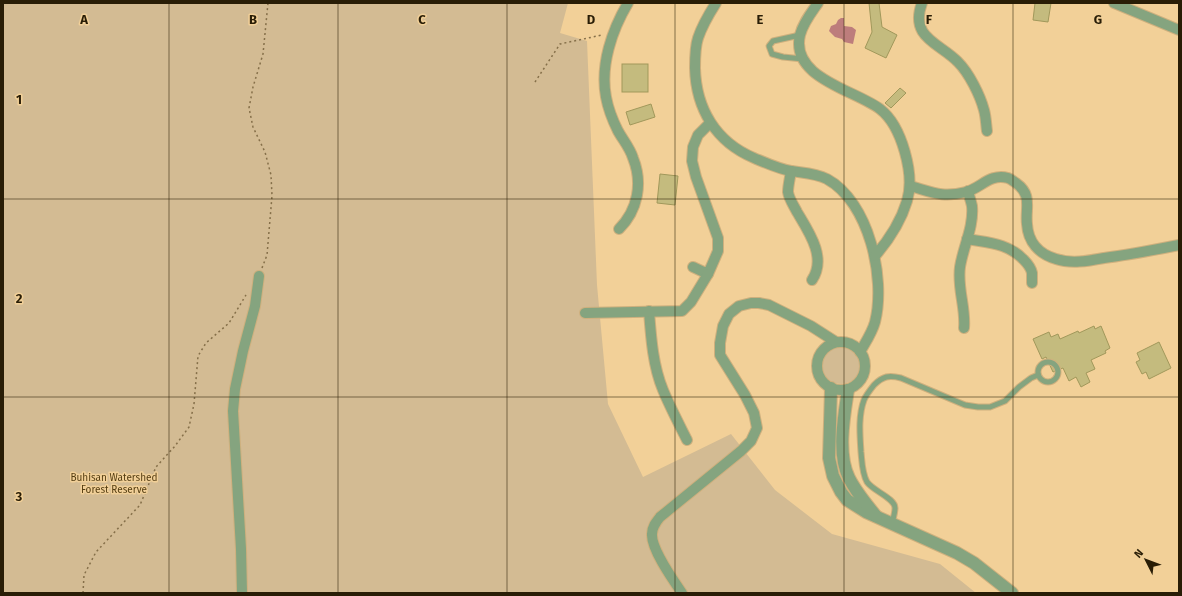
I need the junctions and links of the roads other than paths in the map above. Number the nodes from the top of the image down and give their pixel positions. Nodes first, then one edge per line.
1 (628, 3) edge
2 (716, 3) edge
3 (818, 3) edge
4 (922, 3) edge
5 (1114, 3) edge
6 (1179, 30) edge
7 (800, 35) junction
8 (803, 59) junction
9 (710, 123) junction
10 (987, 131) dead end
11 (791, 171) junction
12 (910, 186) junction
13 (968, 191) junction
14 (619, 229) dead end
15 (967, 239) junction
16 (1179, 245) edge
17 (875, 256) junction
18 (693, 266) dead end
19 (708, 274) junction
20 (260, 276) road end
21 (812, 280) dead end
22 (1032, 283) dead end
23 (649, 312) junction
24 (585, 313) dead end
25 (964, 328) dead end
26 (836, 342) junction
27 (860, 352) junction
28 (1038, 375) junction
29 (831, 388) junction
30 (848, 390) junction
31 (687, 440) dead end
32 (876, 517) junction
33 (892, 524) junction
34 (242, 593) edge
35 (682, 593) edge
36 (1012, 593) edge

1 - 14 street
2 - 9 street
3 - 7 street
4 - 10 street
5 - 6 street
7 - 8 street
7 - 8 lane
8 - 12 street
9 - 11 street
9 - 19 street
11 - 17 street
11 - 21 street
12 - 13 street
12 - 17 street
13 - 15 street
13 - 16 street
15 - 22 street
15 - 25 street
17 - 27 street
18 - 19 street
19 - 23 street
20 - 34 street
23 - 24 street
23 - 31 street
26 - 27 street
26 - 29 street
26 - 35 street
27 - 30 street
28 - 28 lane
28 - 33 lane
29 - 30 street
29 - 32 street
30 - 32 street
32 - 33 street
33 - 36 street

